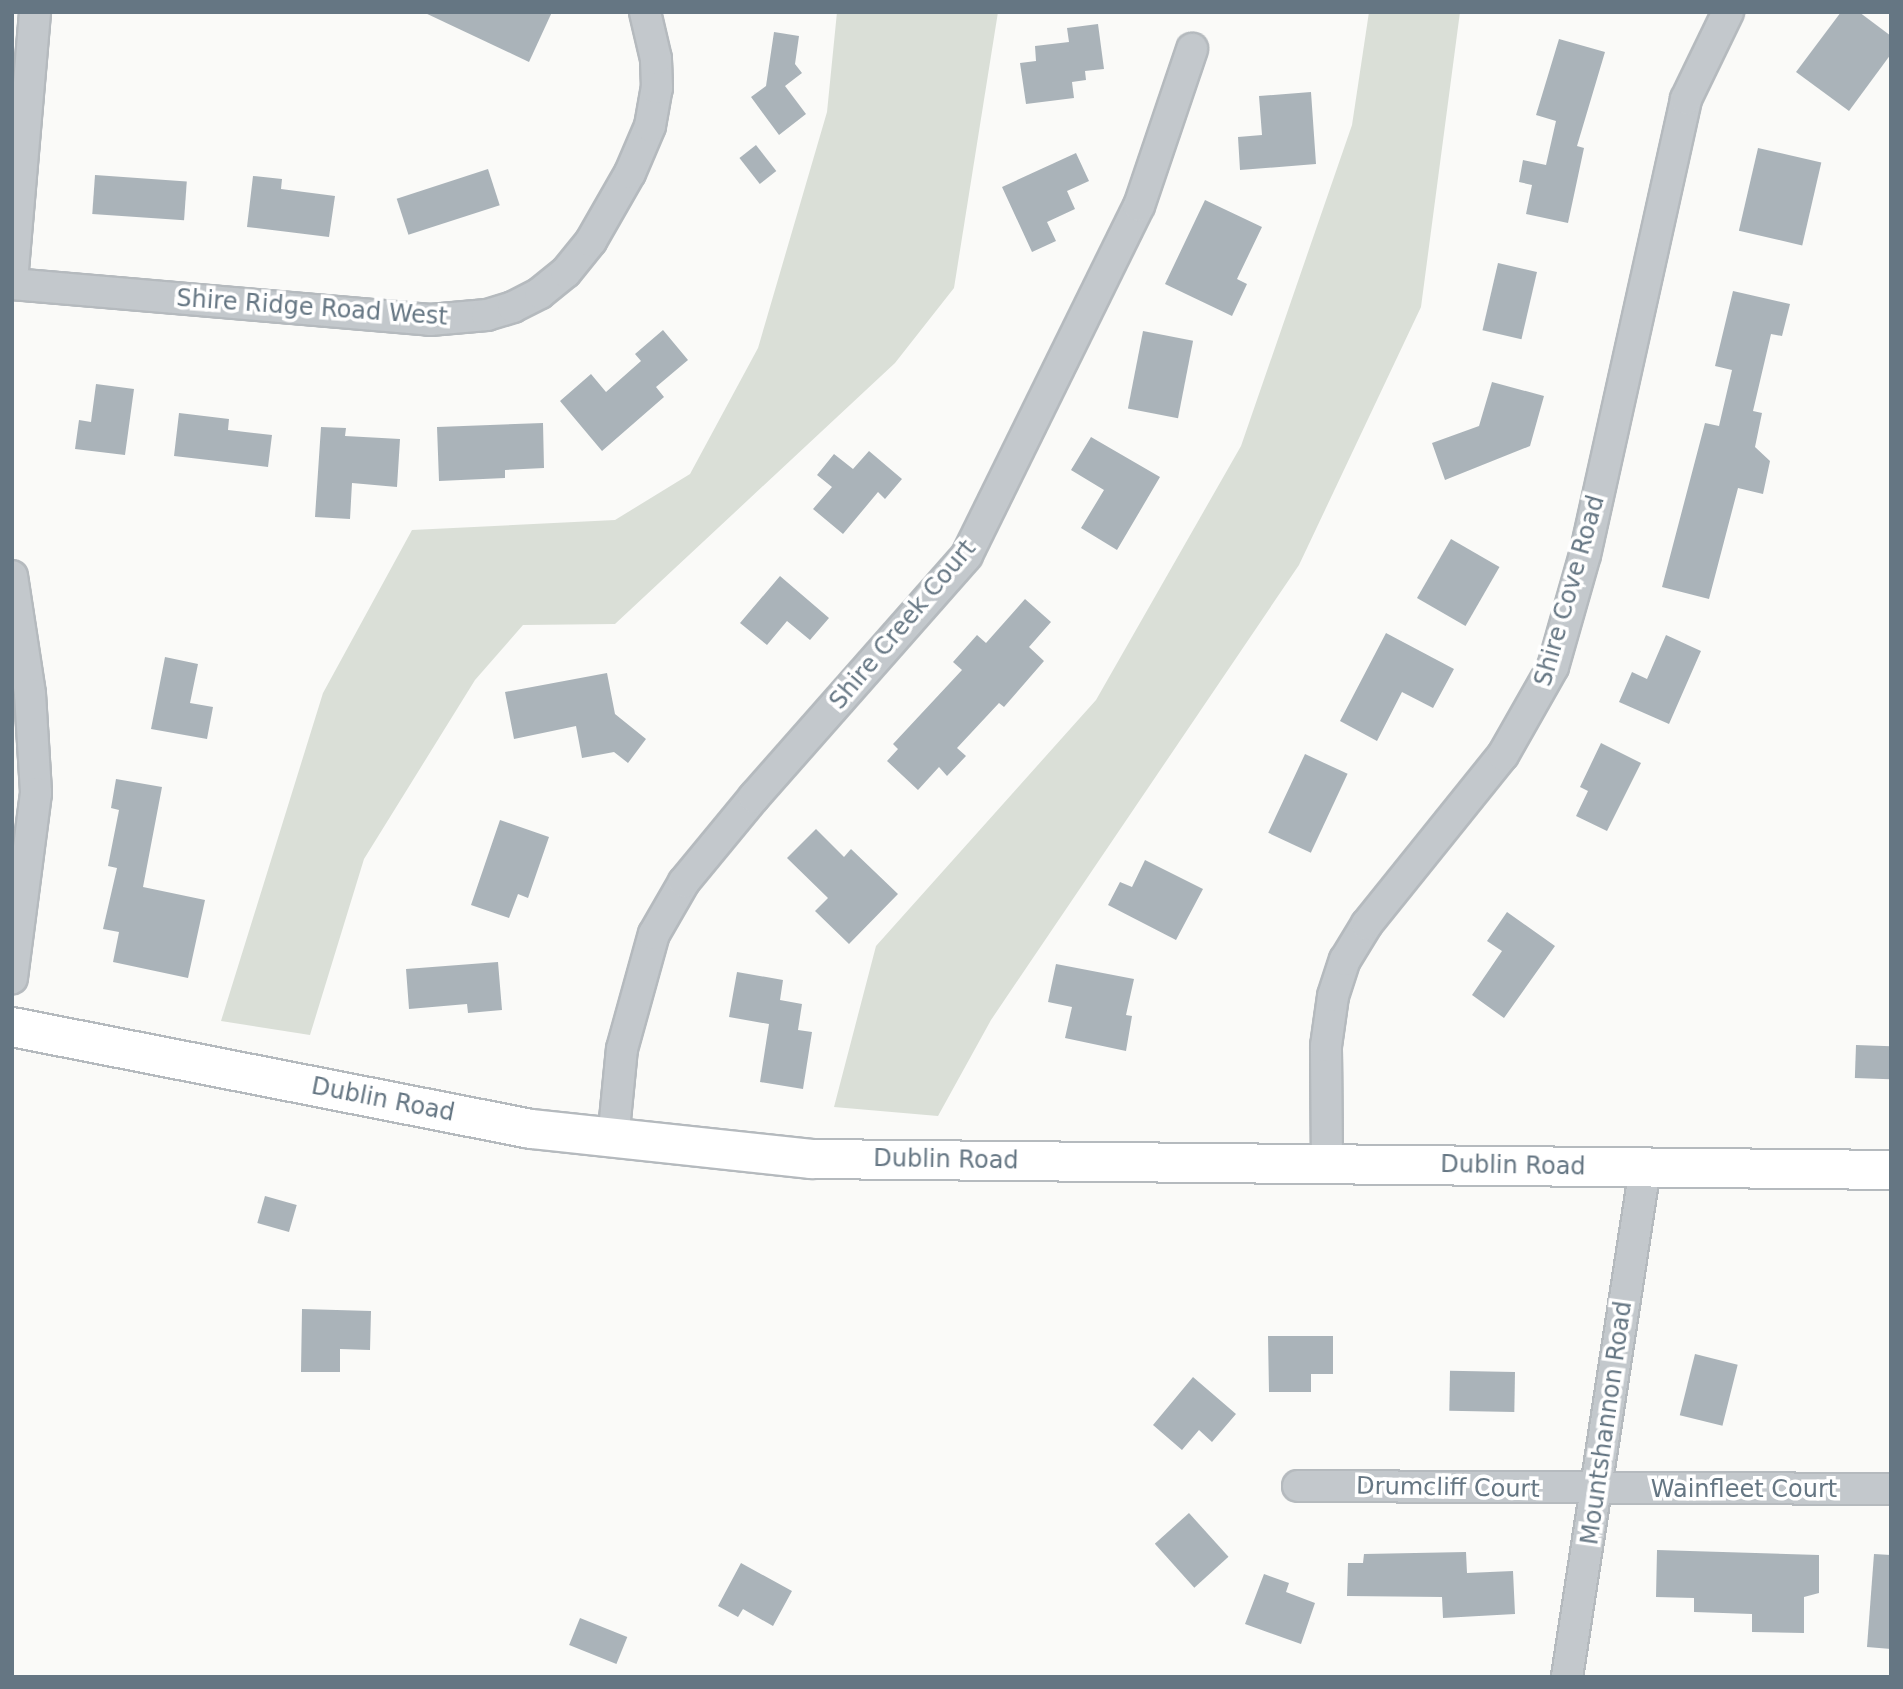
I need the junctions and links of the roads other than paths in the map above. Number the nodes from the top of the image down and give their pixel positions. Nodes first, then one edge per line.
1 (35, 12) edge
2 (645, 12) edge
3 (1728, 12) edge
4 (1192, 49) dead end
5 (12, 283) edge
6 (12, 576) edge
7 (12, 978) edge
8 (12, 1027) edge
9 (613, 1140) junction
10 (1327, 1164) junction
11 (1645, 1168) junction
12 (1891, 1170) edge
13 (1298, 1486) dead end
14 (1891, 1489) edge
15 (1598, 1490) junction
16 (1567, 1677) edge

1 - 5 street
2 - 5 street, Shire Ridge Road West
3 - 10 street, Shire Cove Road
4 - 9 street, Shire Creek Court
6 - 7 street
8 - 9 main road, Dublin Road
9 - 10 main road, Dublin Road
10 - 11 main road, Dublin Road
11 - 12 main road, Dublin Road
11 - 15 street, Mountshannon Road
13 - 15 street, Drumcliff Court
14 - 15 street, Wainfleet Court
15 - 16 street, Mountshannon Road

